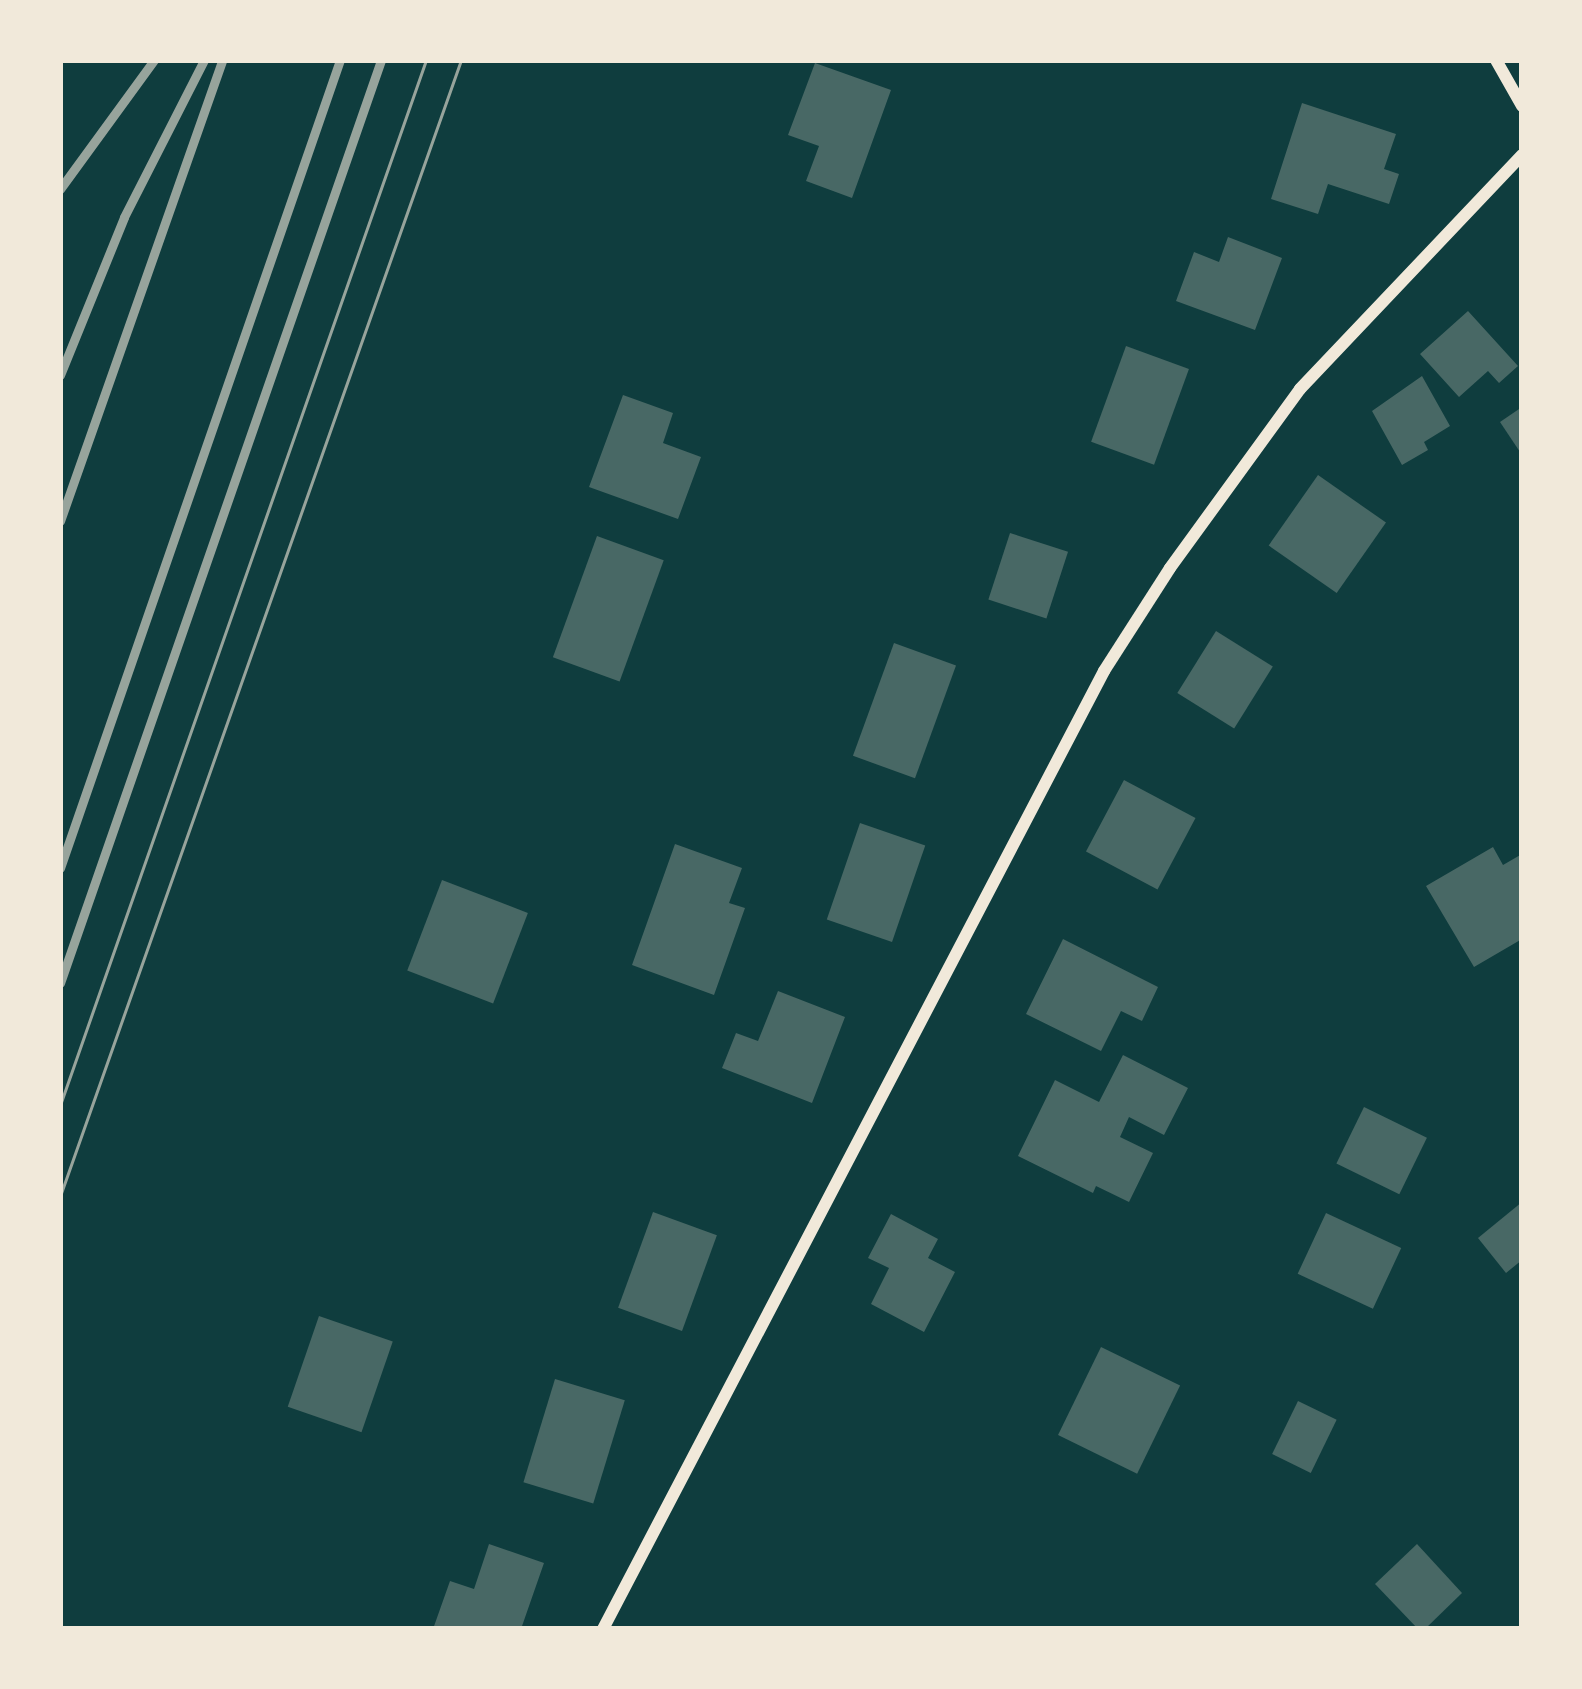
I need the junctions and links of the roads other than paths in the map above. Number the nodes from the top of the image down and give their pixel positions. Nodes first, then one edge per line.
1 (1496, 60) edge
2 (1522, 106) edge
3 (1522, 155) edge
4 (603, 1629) edge

1 - 2 street
3 - 4 street

